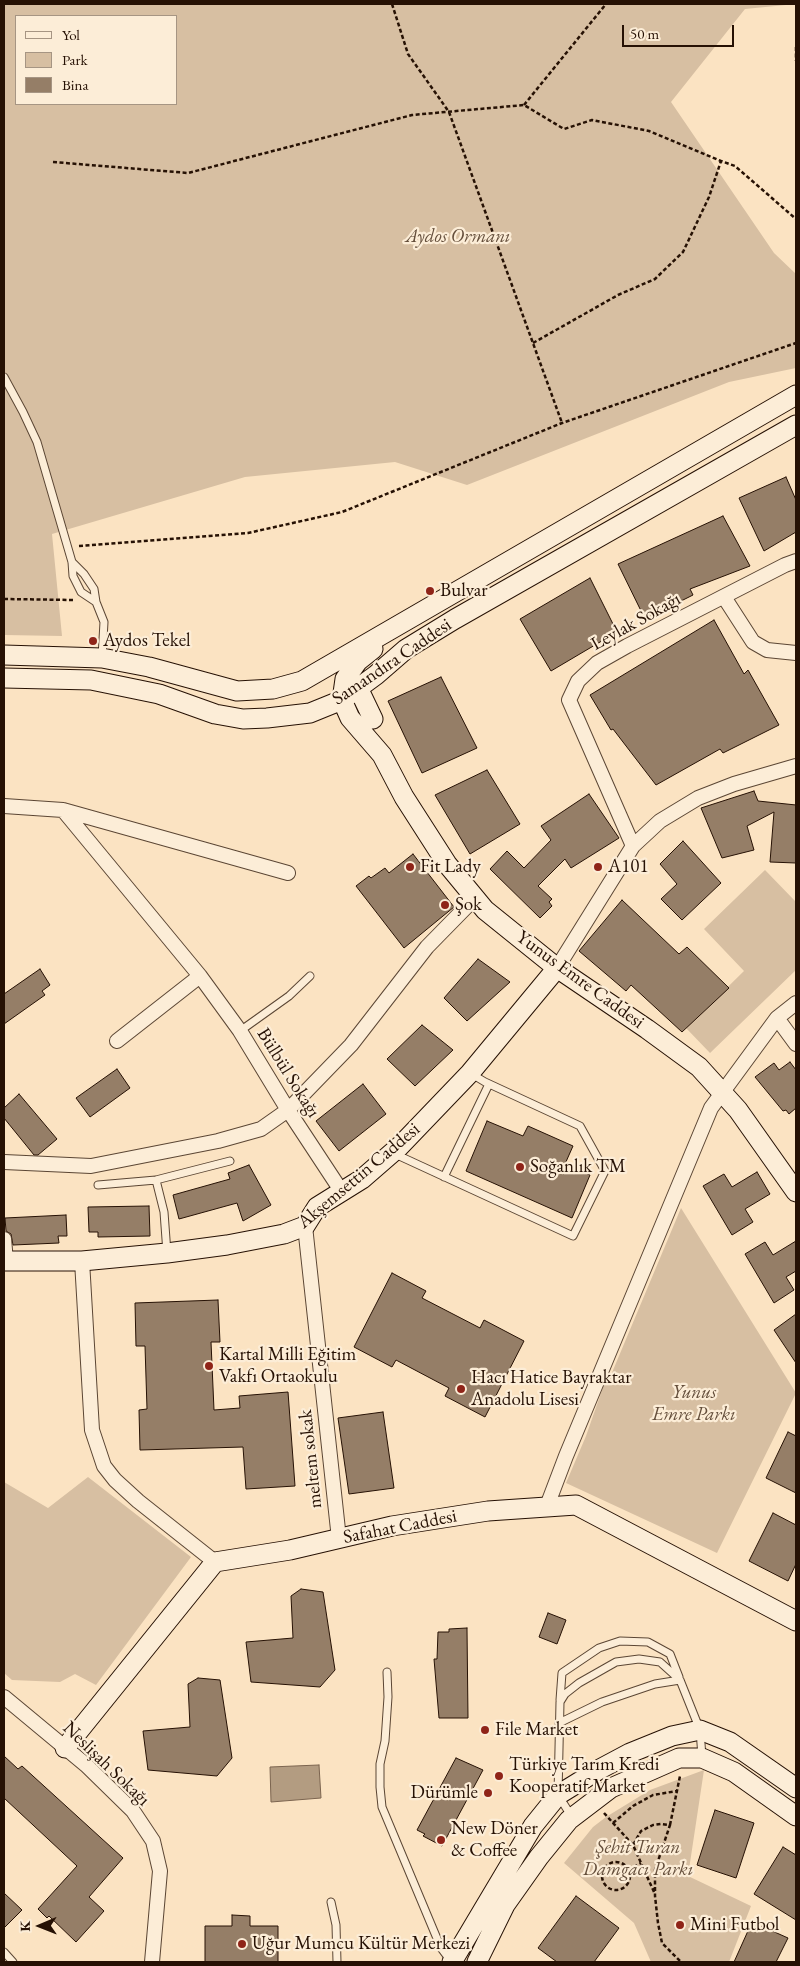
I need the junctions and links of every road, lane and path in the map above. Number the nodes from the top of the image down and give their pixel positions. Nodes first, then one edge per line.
1 (392, 4) edge
2 (606, 4) edge
3 (796, 47) edge
4 (796, 61) edge
5 (524, 105) junction
6 (449, 112) junction
7 (721, 161) junction
8 (53, 162) dead end
9 (796, 219) edge
10 (533, 343) junction
11 (796, 343) edge
12 (4, 377) edge
13 (796, 394) edge
14 (562, 423) junction
15 (796, 425) edge
16 (67, 546) junction
17 (796, 560) edge
18 (72, 562) junction
19 (724, 597) junction
20 (4, 599) edge
21 (96, 602) junction
22 (415, 615) junction
23 (796, 653) edge
24 (4, 655) edge
25 (102, 658) junction
26 (376, 676) junction
27 (4, 678) edge
28 (302, 681) junction
29 (348, 689) junction
30 (310, 713) junction
31 (350, 718) junction
32 (373, 719) junction
33 (382, 755) junction
34 (796, 766) edge
35 (4, 806) edge
36 (63, 810) junction
37 (634, 846) junction
38 (288, 873) dead end
39 (476, 898) junction
40 (556, 968) junction
41 (200, 976) junction
42 (310, 976) dead end
43 (796, 1003) edge
44 (777, 1018) junction
45 (240, 1030) junction
46 (117, 1041) dead end
47 (796, 1044) edge
48 (470, 1073) junction
49 (489, 1084) junction
50 (722, 1092) junction
51 (288, 1110) junction
52 (393, 1153) junction
53 (230, 1161) dead end
54 (4, 1162) edge
55 (444, 1177) junction
56 (156, 1180) junction
57 (98, 1185) dead end
58 (342, 1192) junction
59 (796, 1192) edge
60 (305, 1226) junction
61 (4, 1239) edge
62 (167, 1253) junction
63 (5, 1261) edge
64 (82, 1261) junction
65 (547, 1506) junction
66 (339, 1539) junction
67 (215, 1562) junction
68 (796, 1621) edge
69 (387, 1672) dead end
70 (680, 1680) junction
71 (4, 1697) edge
72 (560, 1702) junction
73 (559, 1723) junction
74 (700, 1730) junction
75 (65, 1748) junction
76 (693, 1758) junction
77 (796, 1788) edge
78 (677, 1791) junction
79 (558, 1795) junction
80 (593, 1802) junction
81 (796, 1816) edge
82 (573, 1818) junction
83 (613, 1823) junction
84 (670, 1825) junction
85 (633, 1845) junction
86 (641, 1863) junction
87 (628, 1870) junction
88 (654, 1892) junction
89 (331, 1902) dead end
90 (4, 1952) edge
91 (13, 1962) edge
92 (152, 1962) edge
93 (337, 1962) edge
94 (452, 1962) edge
95 (476, 1962) edge
96 (681, 1962) edge

1 - 6 path
2 - 5 path
3 - 4 path
5 - 6 path
5 - 7 path
6 - 8 path
6 - 10 path
7 - 9 path
7 - 10 path
10 - 14 path
11 - 14 path
12 - 16 lane
13 - 22 street, Samandıra Caddesi
14 - 16 path
15 - 26 street, Samandıra Caddesi
16 - 18 lane
17 - 19 street, Leylak Sokağı
18 - 21 lane
18 - 21 lane
19 - 23 street
19 - 37 street, Leylak Sokağı
20 - 21 path
21 - 25 lane
22 - 28 street, Samandıra Caddesi
22 - 29 street
24 - 25 street, Samandıra Caddesi
25 - 28 street, Samandıra Caddesi
26 - 29 street, Samandıra Caddesi
26 - 32 street
27 - 30 street, Samandıra Caddesi
28 - 29 street
29 - 30 street, Samandıra Caddesi
29 - 31 street
29 - 32 street
30 - 31 street
31 - 33 street
32 - 33 street
33 - 39 street, Yunus Emre Caddesi
34 - 37 street
35 - 36 street
36 - 38 street
36 - 41 street, Bülbül Sokağı
37 - 40 street
39 - 40 street, Yunus Emre Caddesi
39 - 51 street
40 - 48 street, Akşemsettin Caddesi
40 - 50 street, Yunus Emre Caddesi
41 - 45 street, Bülbül Sokağı
41 - 46 street
42 - 45 lane
43 - 44 street
44 - 47 street
44 - 50 street
45 - 51 street, Bülbül Sokağı
48 - 49 lane
48 - 52 street, Akşemsettin Caddesi
49 - 55 lane
49 - 55 lane
50 - 59 street, Yunus Emre Caddesi
50 - 65 street
51 - 54 street
51 - 58 street, Bülbül Sokağı
52 - 55 lane
52 - 58 street, Akşemsettin Caddesi
53 - 56 lane
56 - 57 lane
56 - 62 lane
58 - 60 street, Akşemsettin Caddesi
60 - 62 street, Akşemsettin Caddesi
60 - 66 street, meltem sokak
61 - 63 street
62 - 64 street, Akşemsettin Caddesi
63 - 64 street, Akşemsettin Caddesi
64 - 67 street
65 - 66 street, Safahat Caddesi
65 - 68 street, Safahat Caddesi
66 - 67 street, Safahat Caddesi
67 - 75 street
69 - 94 lane
70 - 72 lane
70 - 72 lane
70 - 73 lane
70 - 74 lane
71 - 75 street, Neslişah Sokağı
72 - 73 lane
73 - 79 lane
74 - 76 lane
74 - 77 street
74 - 79 street
75 - 92 street, Neslişah Sokağı
76 - 78 path
76 - 80 street
76 - 81 street
78 - 83 path
78 - 84 path
79 - 82 lane
79 - 94 street
80 - 82 street
80 - 83 path
82 - 95 street
83 - 85 path
84 - 85 path
84 - 88 path
85 - 86 path
86 - 87 path
86 - 88 path
87 - 87 path
88 - 96 path
89 - 93 lane
90 - 91 lane

